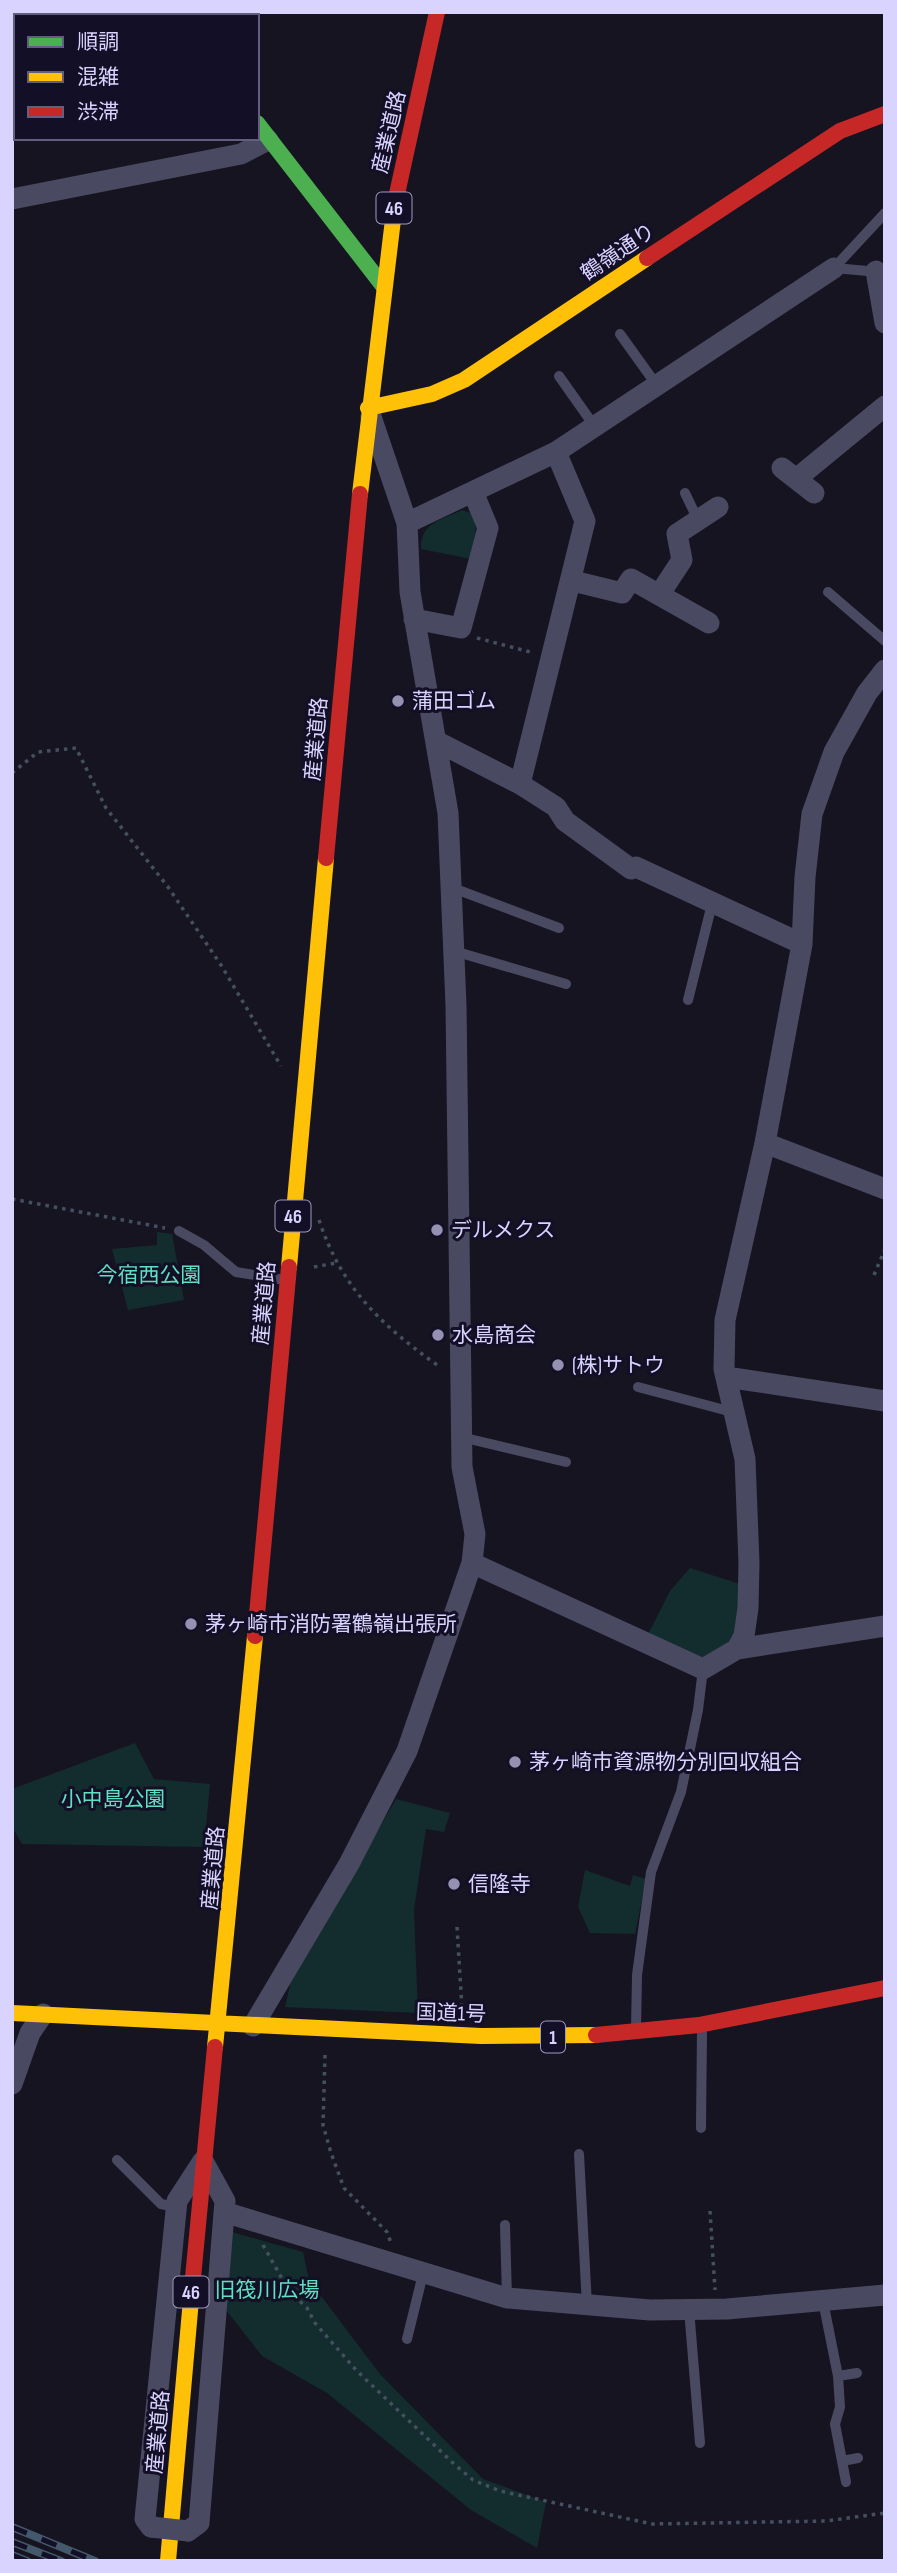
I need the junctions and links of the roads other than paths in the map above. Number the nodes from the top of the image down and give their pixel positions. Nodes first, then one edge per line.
1 (438, 12) edge
2 (885, 114) edge
3 (263, 132) edge
4 (255, 140) edge
5 (12, 199) edge
6 (885, 213) edge
7 (834, 268) junction
8 (880, 273) edge
9 (384, 287) junction
10 (885, 323) edge
11 (620, 334) dead end
12 (559, 376) dead end
13 (658, 387) junction
14 (885, 406) edge
15 (368, 408) junction
16 (595, 427) junction
17 (556, 452) junction
18 (473, 492) junction
19 (814, 493) dead end
20 (685, 494) dead end
21 (718, 507) dead end
22 (698, 520) junction
23 (407, 523) junction
24 (573, 581) junction
25 (828, 592) dead end
26 (659, 595) junction
27 (414, 619) junction
28 (709, 623) dead end
29 (885, 641) edge
30 (885, 670) edge
31 (436, 741) junction
32 (520, 784) junction
33 (453, 888) junction
34 (712, 904) junction
35 (559, 928) dead end
36 (802, 944) junction
37 (454, 951) junction
38 (566, 984) dead end
39 (688, 1000) dead end
40 (765, 1143) junction
41 (885, 1189) edge
42 (179, 1231) road end
43 (287, 1280) junction
44 (726, 1377) junction
45 (638, 1387) dead end
46 (885, 1402) edge
47 (736, 1413) junction
48 (461, 1437) junction
49 (566, 1462) dead end
50 (472, 1563) junction
51 (885, 1626) edge
52 (737, 1649) junction
53 (703, 1669) junction
54 (885, 1988) edge
55 (15, 2008) edge
56 (43, 2014) junction
57 (218, 2025) junction
58 (702, 2025) junction
59 (253, 2026) junction
60 (636, 2033) junction
61 (12, 2084) edge
62 (701, 2128) dead end
63 (579, 2154) dead end
64 (117, 2160) dead end
65 (203, 2161) junction
66 (177, 2207) junction
67 (224, 2212) junction
68 (505, 2225) dead end
69 (422, 2274) junction
70 (885, 2295) edge
71 (507, 2298) junction
72 (823, 2301) junction
73 (587, 2306) junction
74 (689, 2309) junction
75 (407, 2339) dead end
76 (857, 2373) dead end
77 (838, 2376) junction
78 (700, 2443) dead end
79 (858, 2458) dead end
80 (842, 2461) junction
81 (846, 2482) dead end
82 (168, 2561) edge

1 - 9 main road, 産業道路 / 46
2 - 15 main road, 鶴嶺通り
3 - 9 main road
4 - 5 street
6 - 7 lane
7 - 8 lane
7 - 13 street
8 - 10 street
9 - 15 main road, 産業道路 / 46
11 - 13 lane
12 - 16 lane
13 - 16 street
14 - 19 street
15 - 23 street
15 - 43 main road, 産業道路 / 46
16 - 17 street
17 - 18 street
17 - 24 street
18 - 23 street
18 - 27 street
20 - 22 lane
21 - 22 street
22 - 26 street
23 - 27 street
24 - 26 street
24 - 32 street
25 - 29 lane
26 - 28 street
27 - 31 street
30 - 36 street
31 - 32 street
31 - 33 street
32 - 34 street
33 - 35 lane
33 - 37 street
34 - 36 street
34 - 39 lane
36 - 40 street
37 - 38 lane
37 - 48 street
40 - 41 street
40 - 44 street
42 - 43 lane
43 - 57 main road, 産業道路 / 46
44 - 46 street
44 - 47 street
45 - 47 lane
47 - 52 street
48 - 49 lane
48 - 50 street
50 - 53 street
50 - 59 street
51 - 52 street
52 - 53 street
53 - 60 lane
54 - 58 main road, 国道1号 / 1
55 - 56 main road, 国道1号 / 1
56 - 57 main road, 国道1号 / 1
56 - 61 street
57 - 59 main road, 国道1号 / 1
57 - 65 main road, 産業道路 / 46
58 - 60 main road, 国道1号 / 1
58 - 62 lane
59 - 60 main road, 国道1号 / 1
63 - 73 lane
64 - 66 lane
65 - 66 street
65 - 67 street
65 - 82 main road, 産業道路 / 46
66 - 67 street, bridge
67 - 69 street
68 - 71 lane
69 - 71 street
69 - 75 lane
70 - 72 street
71 - 73 street
72 - 74 street
72 - 77 lane
73 - 74 street
74 - 78 lane
76 - 77 lane
77 - 80 lane
79 - 80 lane
80 - 81 lane

